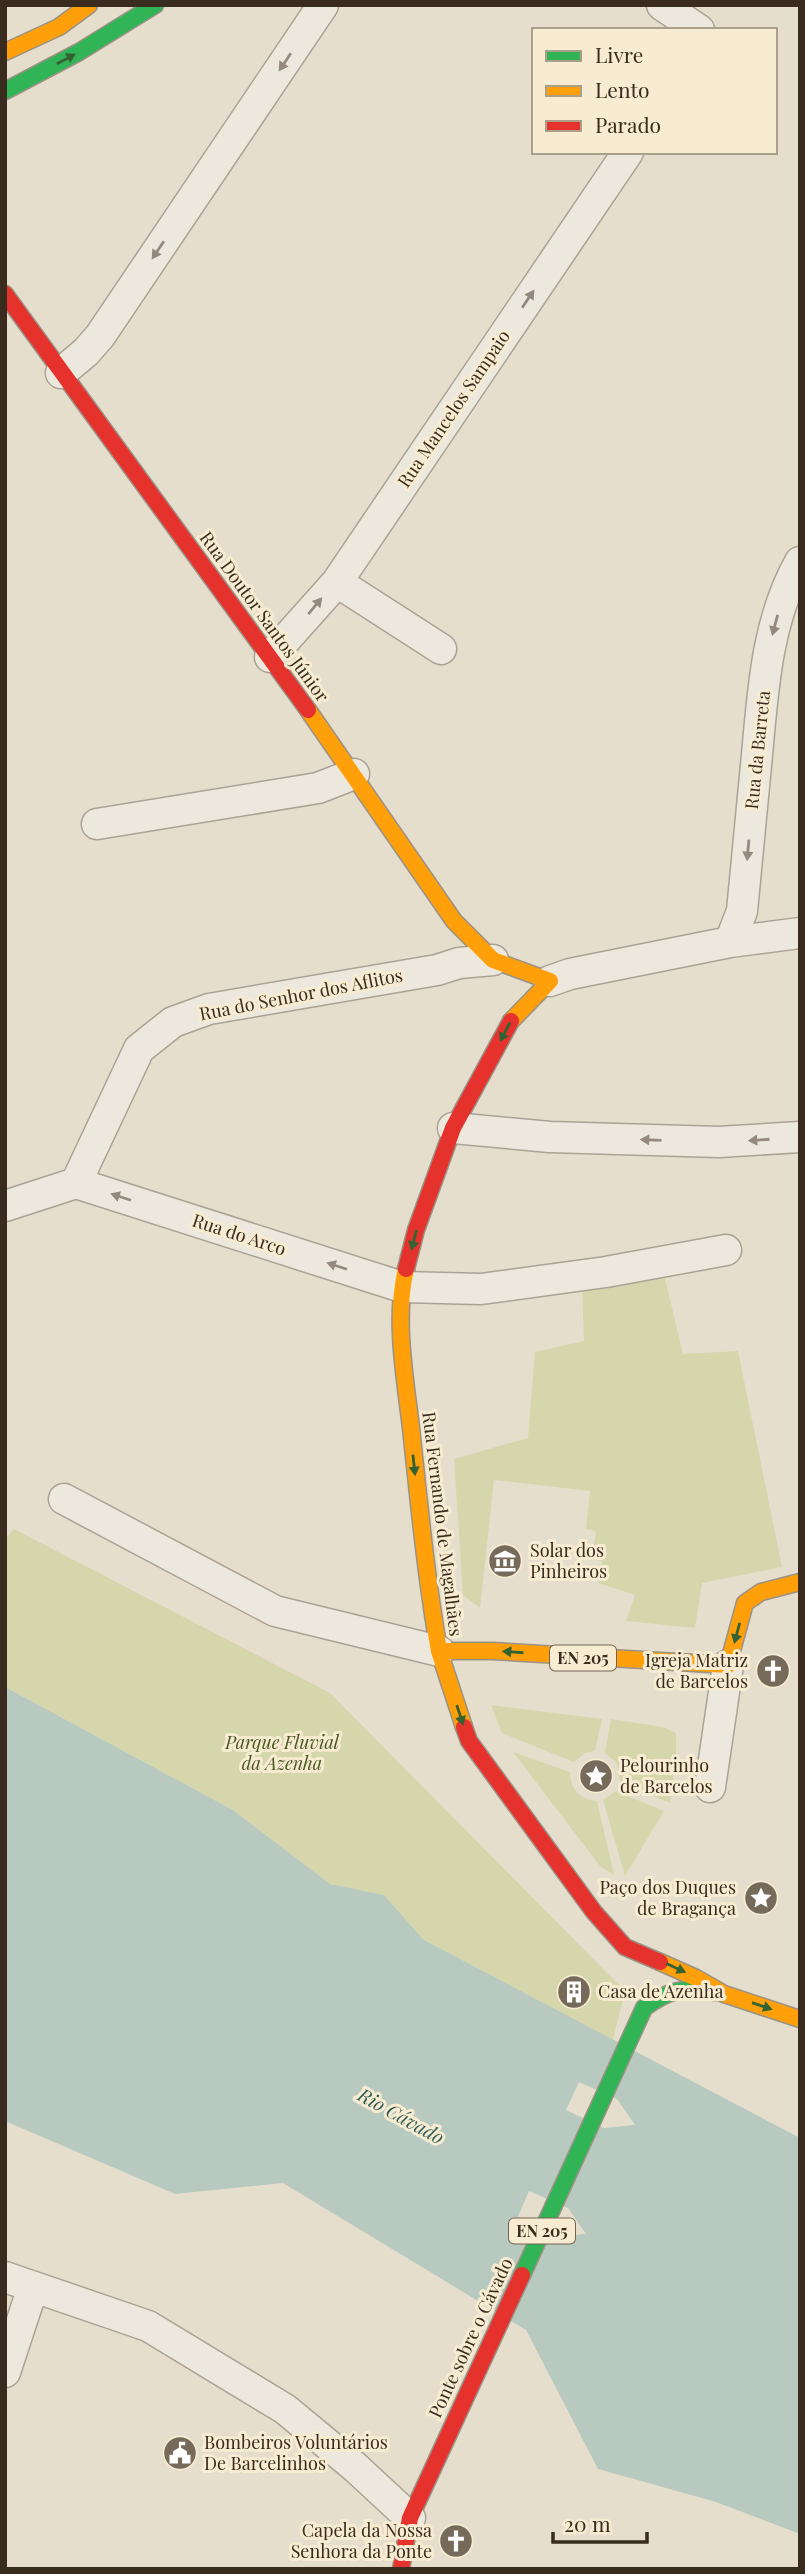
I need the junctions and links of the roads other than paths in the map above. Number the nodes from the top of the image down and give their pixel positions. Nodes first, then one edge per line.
1 (89, 5) edge
2 (155, 5) edge
3 (323, 5) edge
4 (662, 5) edge
5 (696, 28) edge
6 (5, 52) edge
7 (5, 91) edge
8 (627, 154) edge
9 (5, 294) edge
10 (61, 373) junction
11 (800, 562) edge
12 (337, 582) junction
13 (441, 649) dead end
14 (270, 657) junction
15 (354, 774) junction
16 (97, 824) dead end
17 (800, 933) edge
18 (730, 942) junction
19 (493, 960) junction
20 (550, 981) junction
21 (453, 1128) junction
22 (800, 1137) edge
23 (76, 1183) junction
24 (5, 1206) edge
25 (726, 1250) dead end
26 (402, 1287) junction
27 (64, 1499) dead end
28 (796, 1582) edge
29 (439, 1650) junction
30 (728, 1665) junction
31 (710, 1787) dead end
32 (625, 1947) junction
33 (636, 1971) dead end
34 (724, 1994) junction
35 (800, 2019) edge
36 (19, 2282) edge
37 (5, 2372) edge
38 (410, 2518) junction
39 (401, 2569) edge

1 - 6 street
7 -> 2 street
3 -> 10 street
4 - 5 street
12 -> 8 street, Rua Mancelos Sampaio
9 - 10 street, Rua Doutor Santos Júnior
10 - 14 street, Rua Doutor Santos Júnior
11 -> 18 street, Rua da Barreta
12 - 13 street
14 -> 12 street, Rua Mancelos Sampaio
14 - 15 street, Rua Doutor Santos Júnior
15 - 16 street
15 - 19 street, Rua Doutor Santos Júnior
17 - 18 street
18 - 20 street
19 - 20 street
19 - 23 street, Rua do Senhor dos Aflitos
20 -> 21 street, Rua Fernando de Magalhães
22 -> 21 street
21 -> 26 street, Rua Fernando de Magalhães
23 - 24 street
26 -> 23 street, Rua do Arco
25 - 26 street, Rua do Arco
26 -> 29 street, Rua Fernando de Magalhães
27 - 29 street
28 -> 30 street
30 -> 29 street, EN 205
29 -> 32 street, Rua Fernando de Magalhães / EN 205
30 - 31 street
32 - 33 street, EN 205
32 -> 34 street, Rua Fernando de Magalhães / EN 205
34 -> 35 street, Rua Fernando de Magalhães / EN 205
34 - 38 street, Ponte sobre o Cávado / EN 205
36 - 37 street
36 - 38 street
38 - 39 street, EN 205

